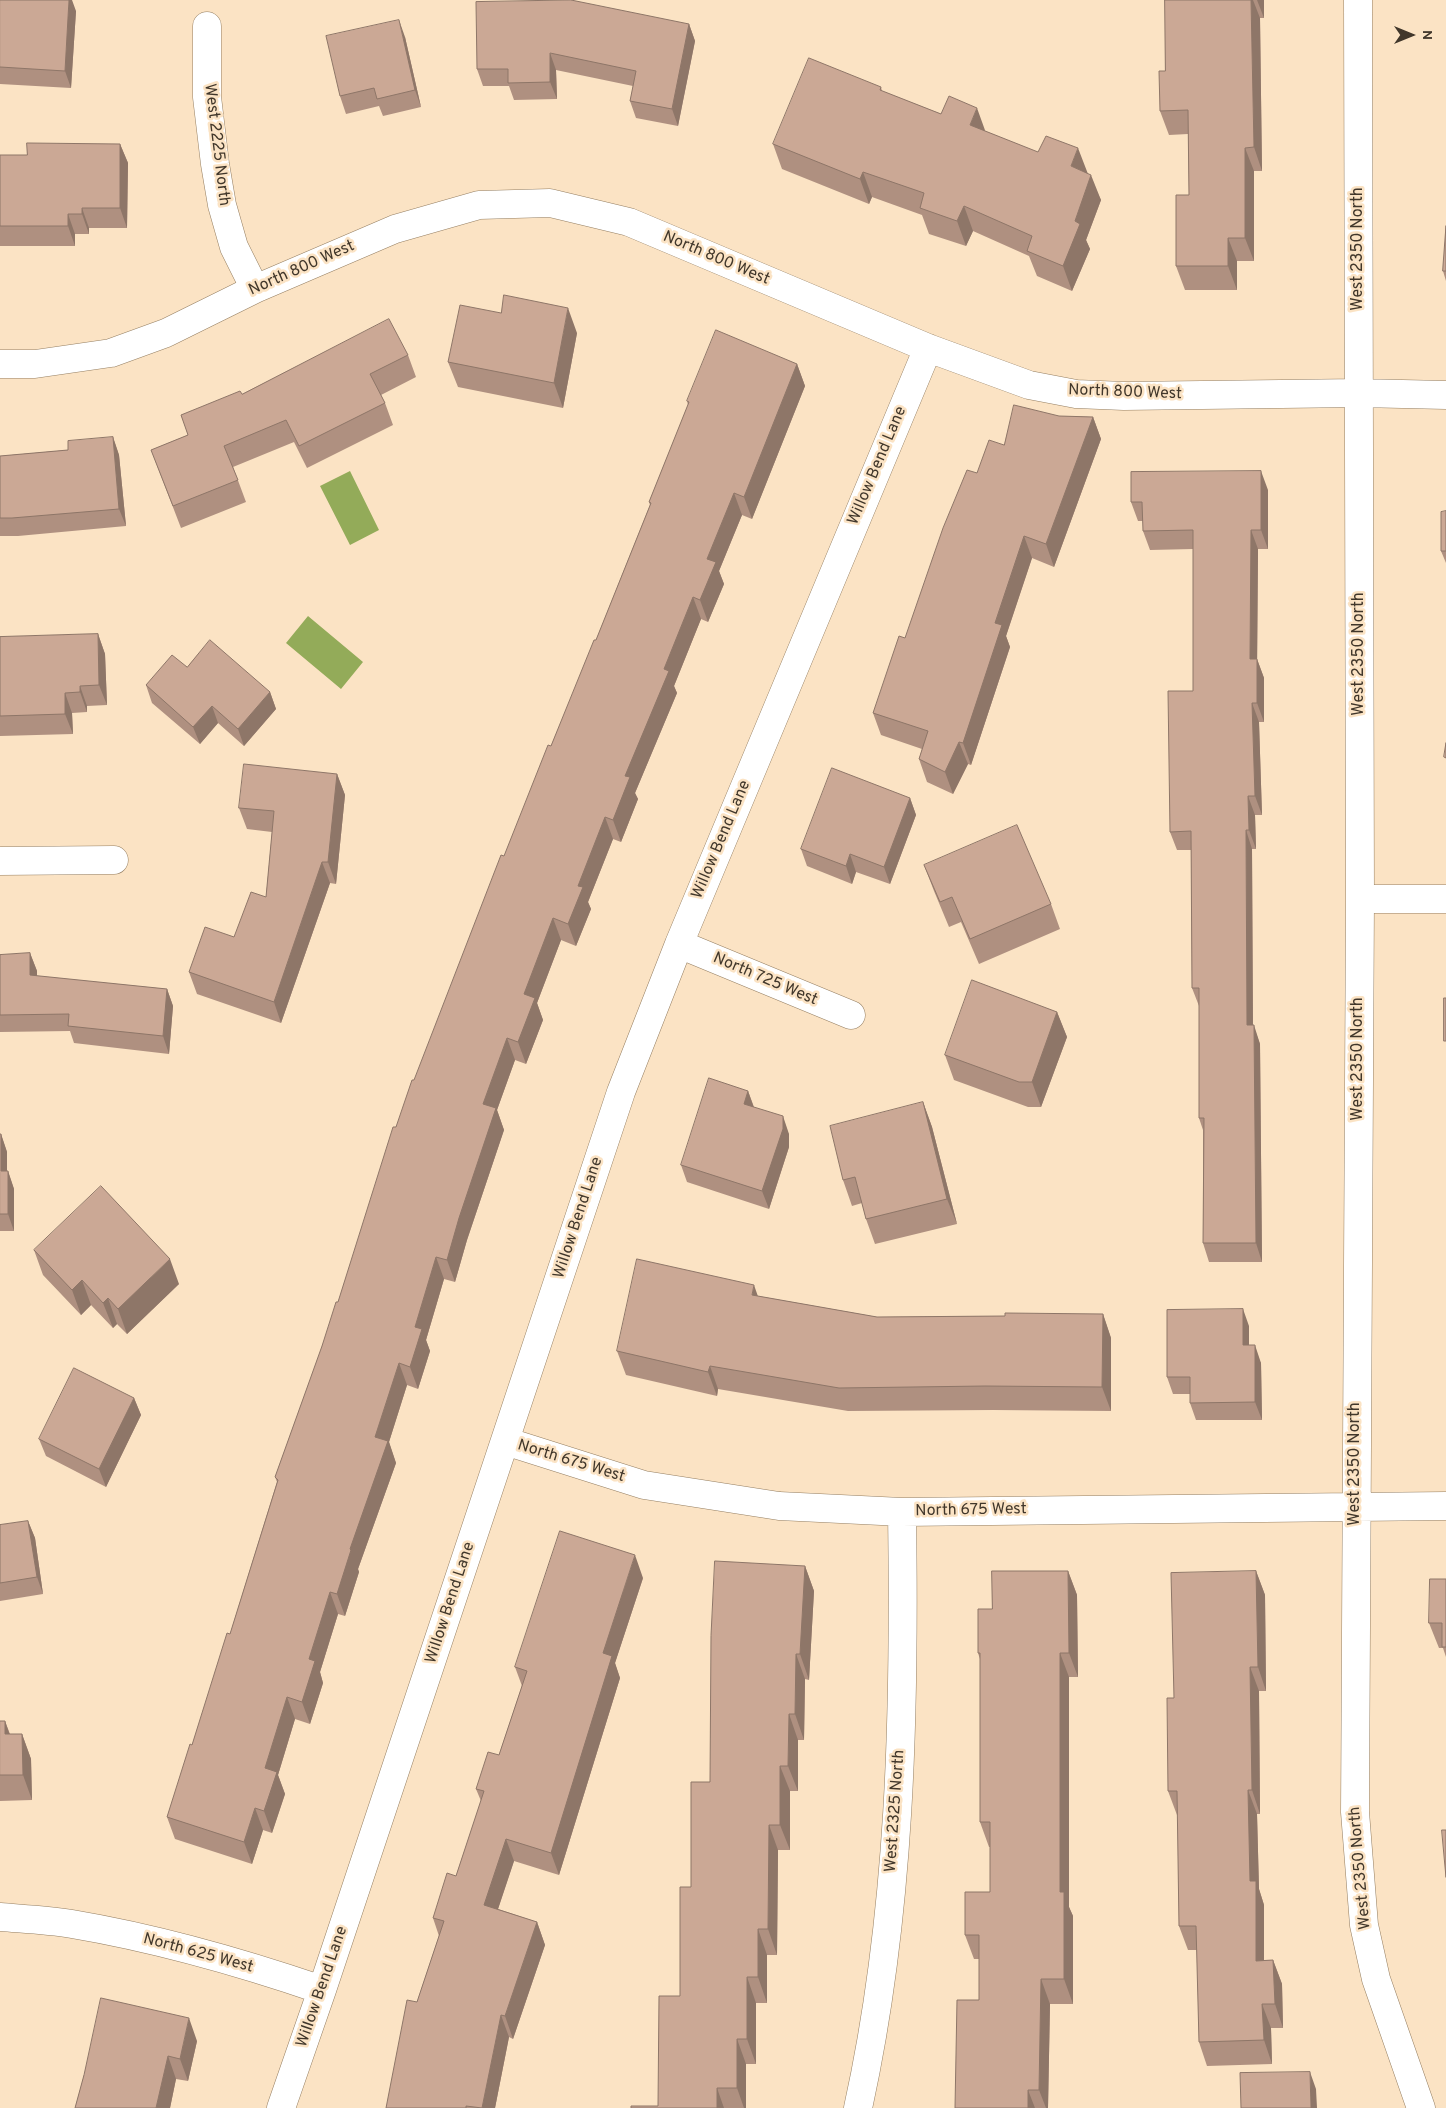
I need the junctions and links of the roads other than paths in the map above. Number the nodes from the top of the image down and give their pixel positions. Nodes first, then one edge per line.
1 (1358, 0) edge
2 (207, 26) dead end
3 (255, 289) junction
4 (928, 348) junction
5 (0, 364) edge
6 (1359, 393) junction
7 (1446, 395) edge
8 (114, 860) dead end
9 (0, 861) edge
10 (1360, 899) junction
11 (1446, 899) edge
12 (679, 944) junction
13 (851, 1015) dead end
14 (505, 1441) junction
15 (1356, 1506) junction
16 (1446, 1506) edge
17 (902, 1512) junction
18 (0, 1917) edge
19 (322, 1990) junction
20 (281, 2108) edge
21 (858, 2108) edge
22 (1421, 2108) edge

1 - 6 street, West 2350 North
2 - 3 street, West 2225 North
3 - 4 street, North 800 West
3 - 5 street, North 800 West
4 - 6 street, North 800 West
4 - 12 street, Willow Bend Lane
6 - 7 street, North 800 West
6 - 10 street, West 2350 North
8 - 9 street
10 - 11 street
10 - 15 street, West 2350 North
12 - 13 street, North 725 West
12 - 14 street, Willow Bend Lane
14 - 17 street, North 675 West
14 - 19 street, Willow Bend Lane
15 - 16 street, North 675 West
15 - 17 street, North 675 West
15 - 22 street, West 2350 North
17 - 21 street, West 2325 North
18 - 19 street, North 625 West
19 - 20 street, Willow Bend Lane

